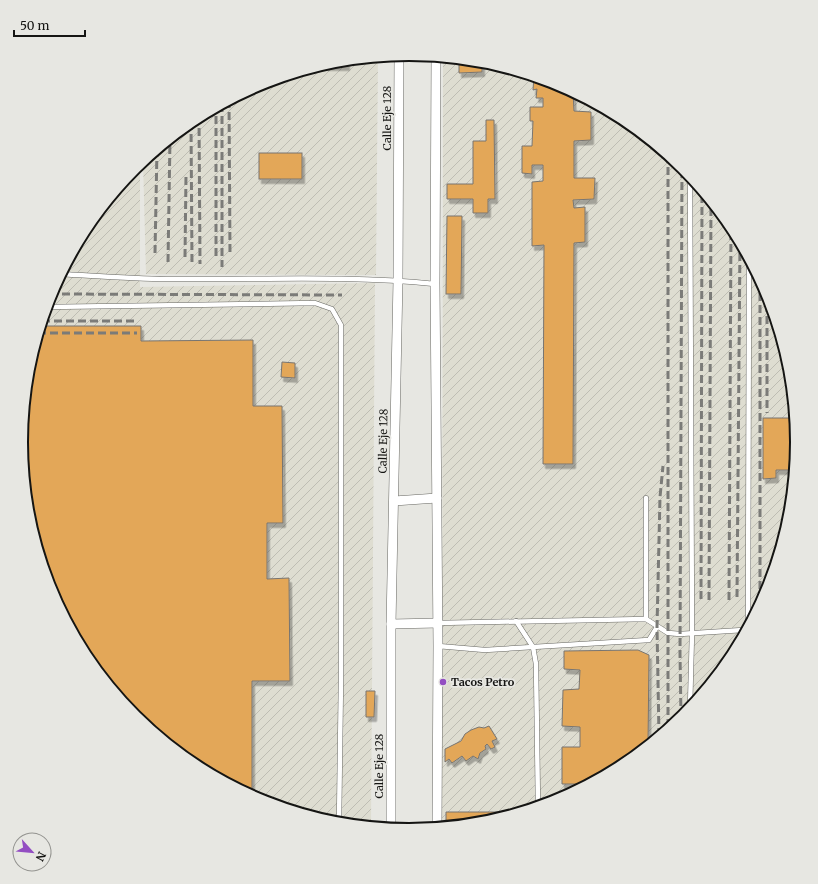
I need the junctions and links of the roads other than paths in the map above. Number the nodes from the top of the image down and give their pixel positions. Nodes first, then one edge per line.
1 (399, 61) edge
2 (436, 62) edge
3 (690, 186) edge
4 (749, 269) edge
5 (66, 274) edge
6 (398, 280) junction
7 (435, 284) junction
8 (53, 307) edge
9 (437, 498) junction
10 (646, 498) dead end
11 (394, 500) junction
12 (748, 616) edge
13 (646, 619) junction
14 (516, 621) junction
15 (438, 623) junction
16 (392, 624) junction
17 (658, 627) junction
18 (741, 630) edge
19 (692, 633) junction
20 (438, 646) junction
21 (533, 647) junction
22 (690, 698) edge
23 (538, 800) edge
24 (339, 817) edge
25 (391, 822) edge
26 (437, 822) edge

1 - 6 street, Calle Eje 128
2 - 7 street
3 - 19 lane
4 - 12 lane
5 - 6 lane
6 - 7 lane
6 - 11 street, Calle Eje 128
7 - 9 street
8 - 24 lane
9 - 11 street
9 - 15 street
10 - 13 lane
11 - 16 street, Calle Eje 128
13 - 14 lane
13 - 17 lane
14 - 15 lane
14 - 21 lane
15 - 16 street
15 - 20 street
16 - 25 street, Calle Eje 128
17 - 19 lane
17 - 21 lane
18 - 19 lane
19 - 22 lane
20 - 21 lane
20 - 26 street
21 - 23 lane

